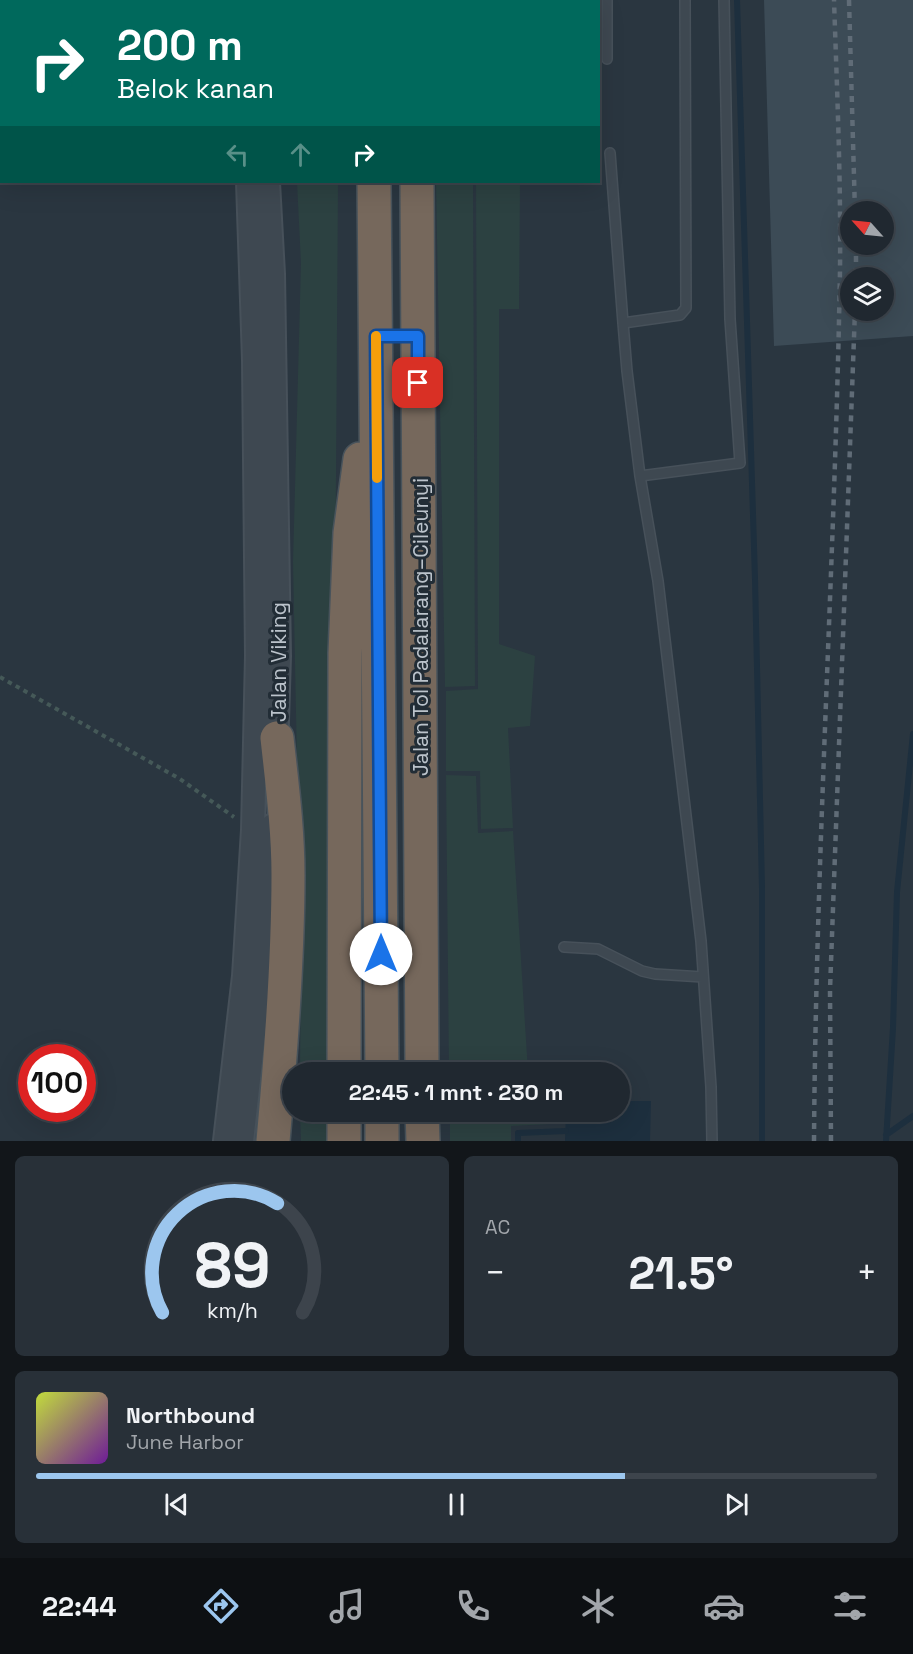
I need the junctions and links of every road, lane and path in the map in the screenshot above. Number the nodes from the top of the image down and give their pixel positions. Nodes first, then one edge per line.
1 (607, 0) edge
2 (685, 0) edge
3 (724, 0) edge
4 (607, 59) dead end
5 (610, 153) dead end
6 (248, 183) edge
7 (268, 183) edge
8 (374, 183) edge
9 (417, 183) edge
10 (623, 323) junction
11 (376, 336) junction
12 (418, 336) junction
13 (640, 476) junction
14 (0, 678) edge
15 (277, 738) junction
16 (253, 830) junction
17 (564, 947) dead end
18 (703, 977) junction
19 (344, 1062) edge
20 (382, 1062) edge
21 (422, 1062) edge
22 (344, 1122) edge
23 (382, 1122) edge
24 (422, 1122) edge
25 (225, 1141) edge
26 (242, 1141) edge
27 (273, 1141) edge
28 (344, 1141) edge
29 (382, 1141) edge
30 (423, 1141) edge
31 (712, 1141) edge

1 - 4 lane
2 - 10 lane
3 - 13 lane
5 - 10 lane
6 - 16 street, Jalan Viking
7 - 15 street, Jalan Viking
8 - 11 highway, Jalan Tol Padalarang–Cileunyi
9 - 12 highway, Jalan Tol Padalarang–Cileunyi
10 - 13 lane
11 - 12 highway
11 - 19 highway
11 - 20 highway, Jalan Tol Padalarang–Cileunyi
12 - 21 highway, Jalan Tol Padalarang–Cileunyi
13 - 18 lane
14 - 16 path
15 - 26 street, Jalan Viking
15 - 27 highway
16 - 25 street, Jalan Viking
17 - 18 lane
18 - 31 lane
22 - 28 highway
23 - 29 highway
24 - 30 highway

